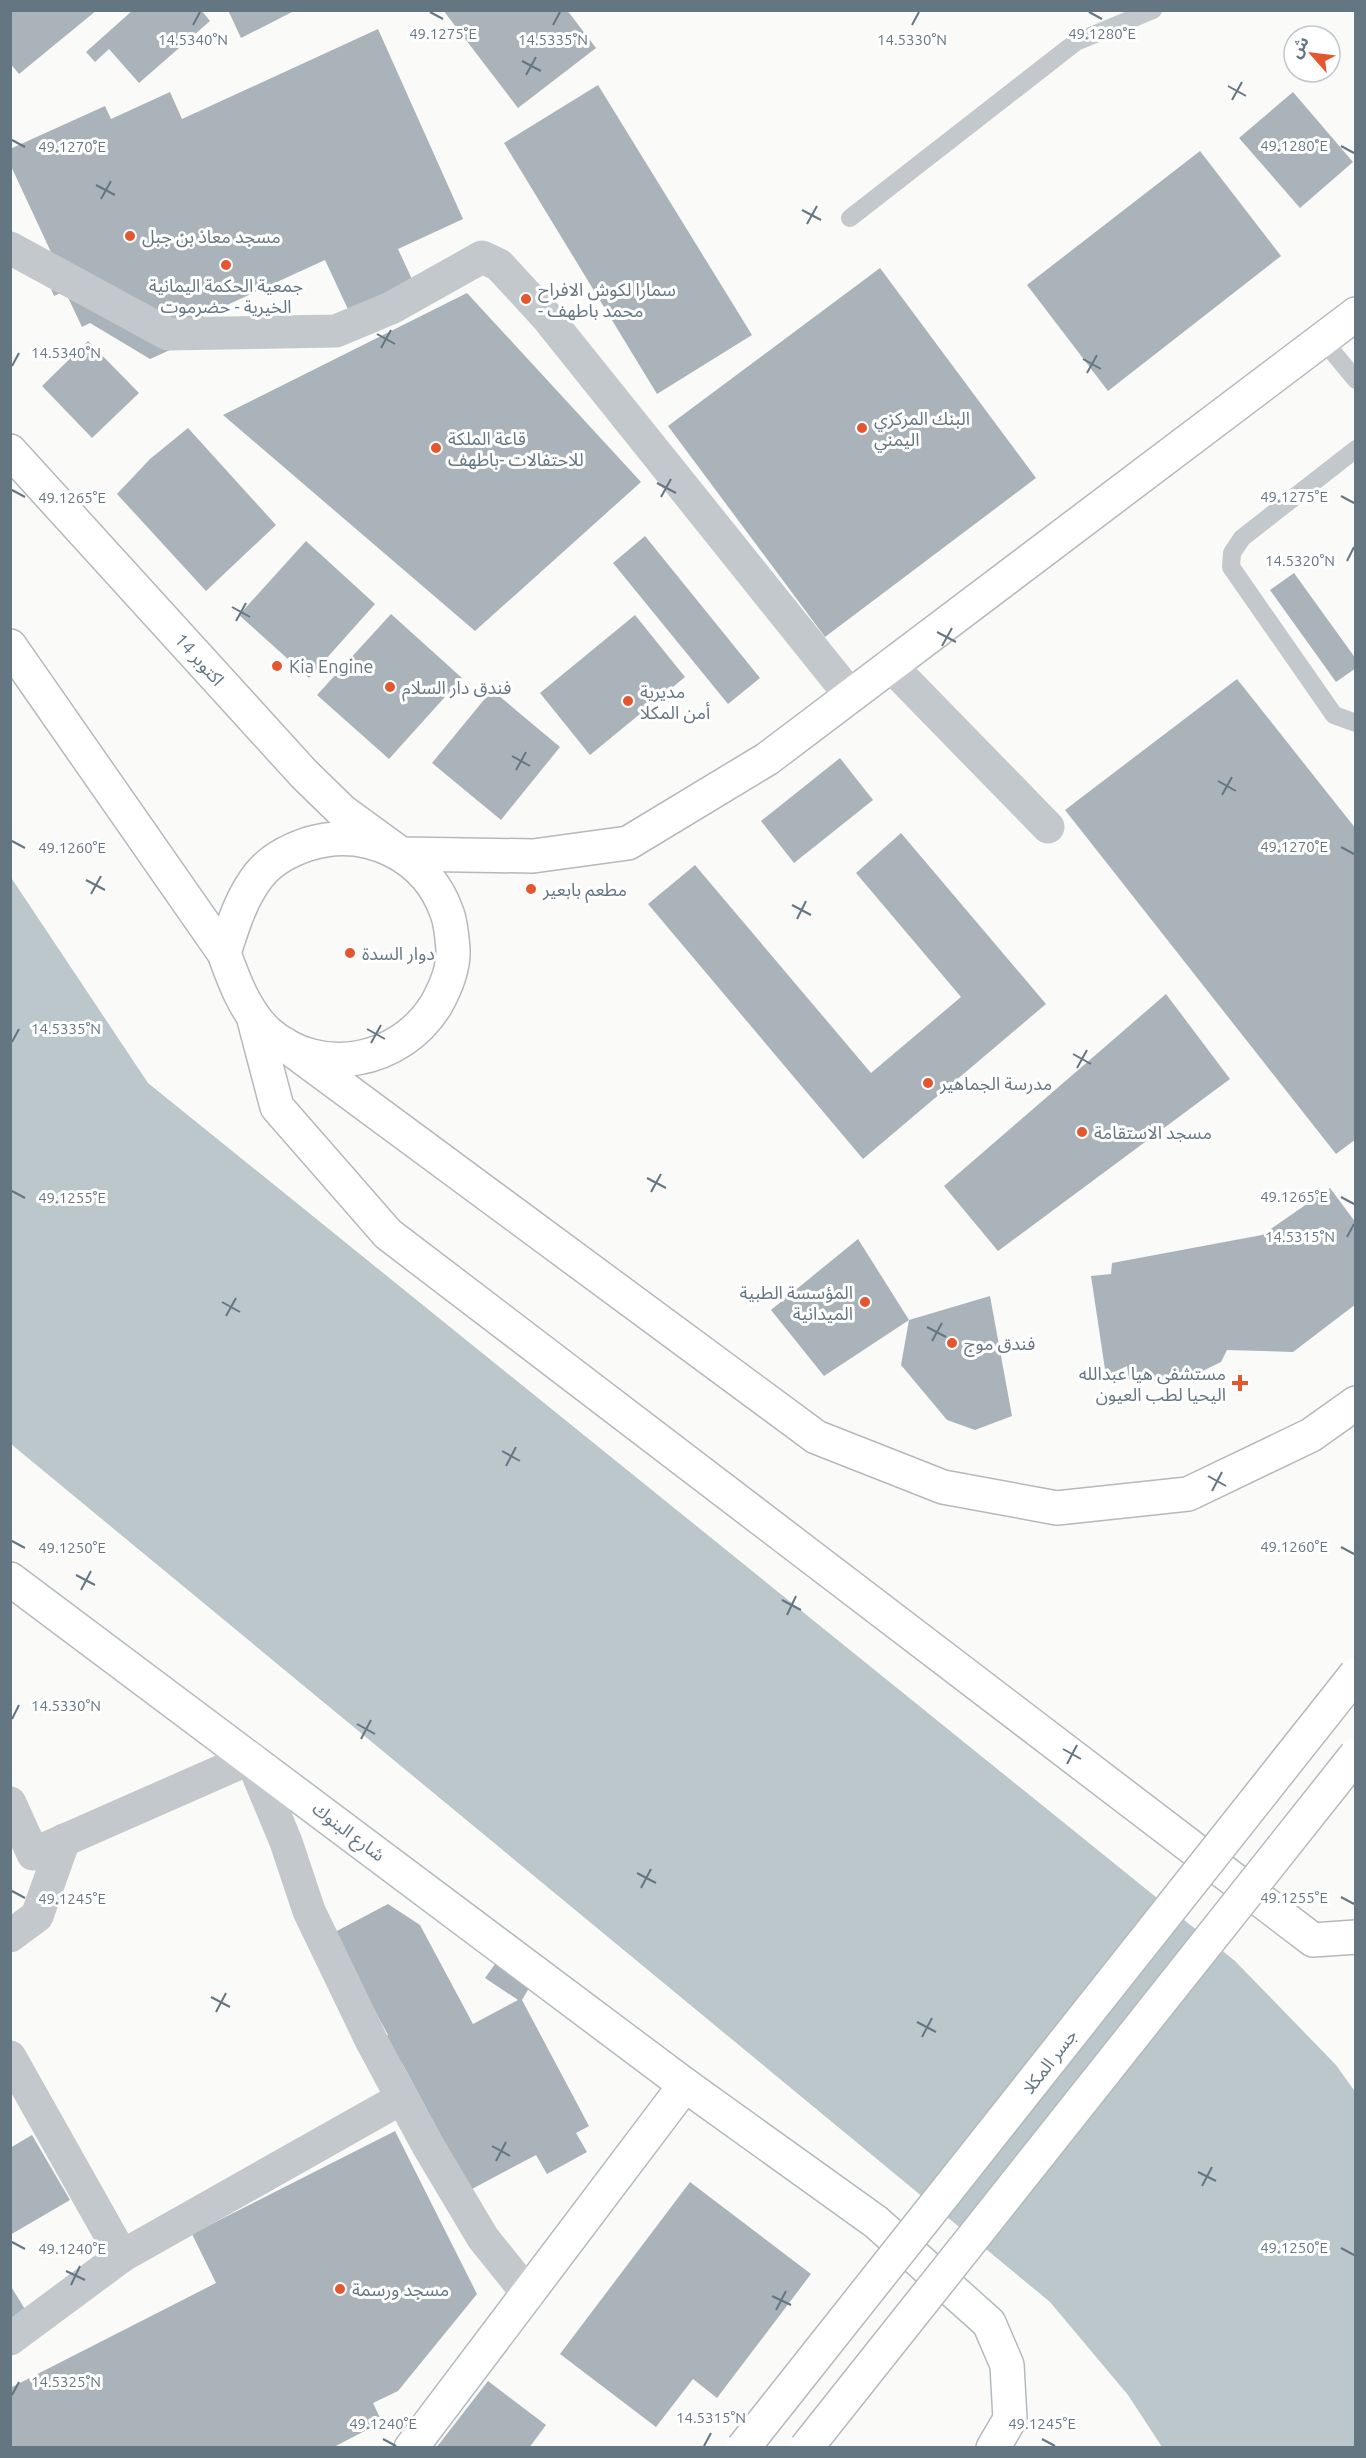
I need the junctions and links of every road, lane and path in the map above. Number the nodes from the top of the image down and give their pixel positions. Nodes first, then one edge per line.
1 (1153, 10) edge
2 (850, 218) dead end
3 (10, 248) edge
4 (1356, 314) edge
5 (1322, 339) junction
6 (1356, 380) edge
7 (1356, 449) edge
8 (10, 451) edge
9 (10, 646) edge
10 (890, 665) junction
11 (850, 695) junction
12 (1356, 723) edge
13 (1048, 827) dead end
14 (401, 854) junction
15 (224, 953) junction
16 (253, 1016) junction
17 (284, 1044) junction
18 (1356, 1403) edge
19 (10, 1579) edge
20 (1356, 1674) edge
21 (1356, 1755) edge
22 (251, 1758) junction
23 (10, 1803) edge
24 (64, 1840) junction
25 (10, 1936) edge
26 (1356, 1937) edge
27 (10, 2058) edge
28 (685, 2085) junction
29 (402, 2098) junction
30 (122, 2256) junction
31 (528, 2294) junction
32 (10, 2339) edge
33 (411, 2448) edge
34 (743, 2448) edge
35 (806, 2448) edge
36 (993, 2448) edge

1 - 2 lane
3 - 11 street
4 - 5 main road
5 - 6 lane
5 - 10 main road
7 - 12 lane
8 - 14 main road, 14 اكتوبر
9 - 15 main road
10 - 11 main road
10 - 13 street
11 - 14 main road
14 - 15 main road
14 - 17 main road
15 - 16 main road
16 - 17 main road
16 - 26 main road
17 - 18 main road
19 - 22 main road, شارع البنوك
20 - 34 main road, جسر المكلا, bridge
21 - 35 main road, bridge
22 - 24 street
22 - 28 main road, شارع البنوك
22 - 29 street
23 - 24 street
24 - 25 street
27 - 30 street
28 - 31 main road
28 - 36 main road, شارع البنوك
29 - 30 street
29 - 31 street
30 - 32 street
31 - 33 main road

